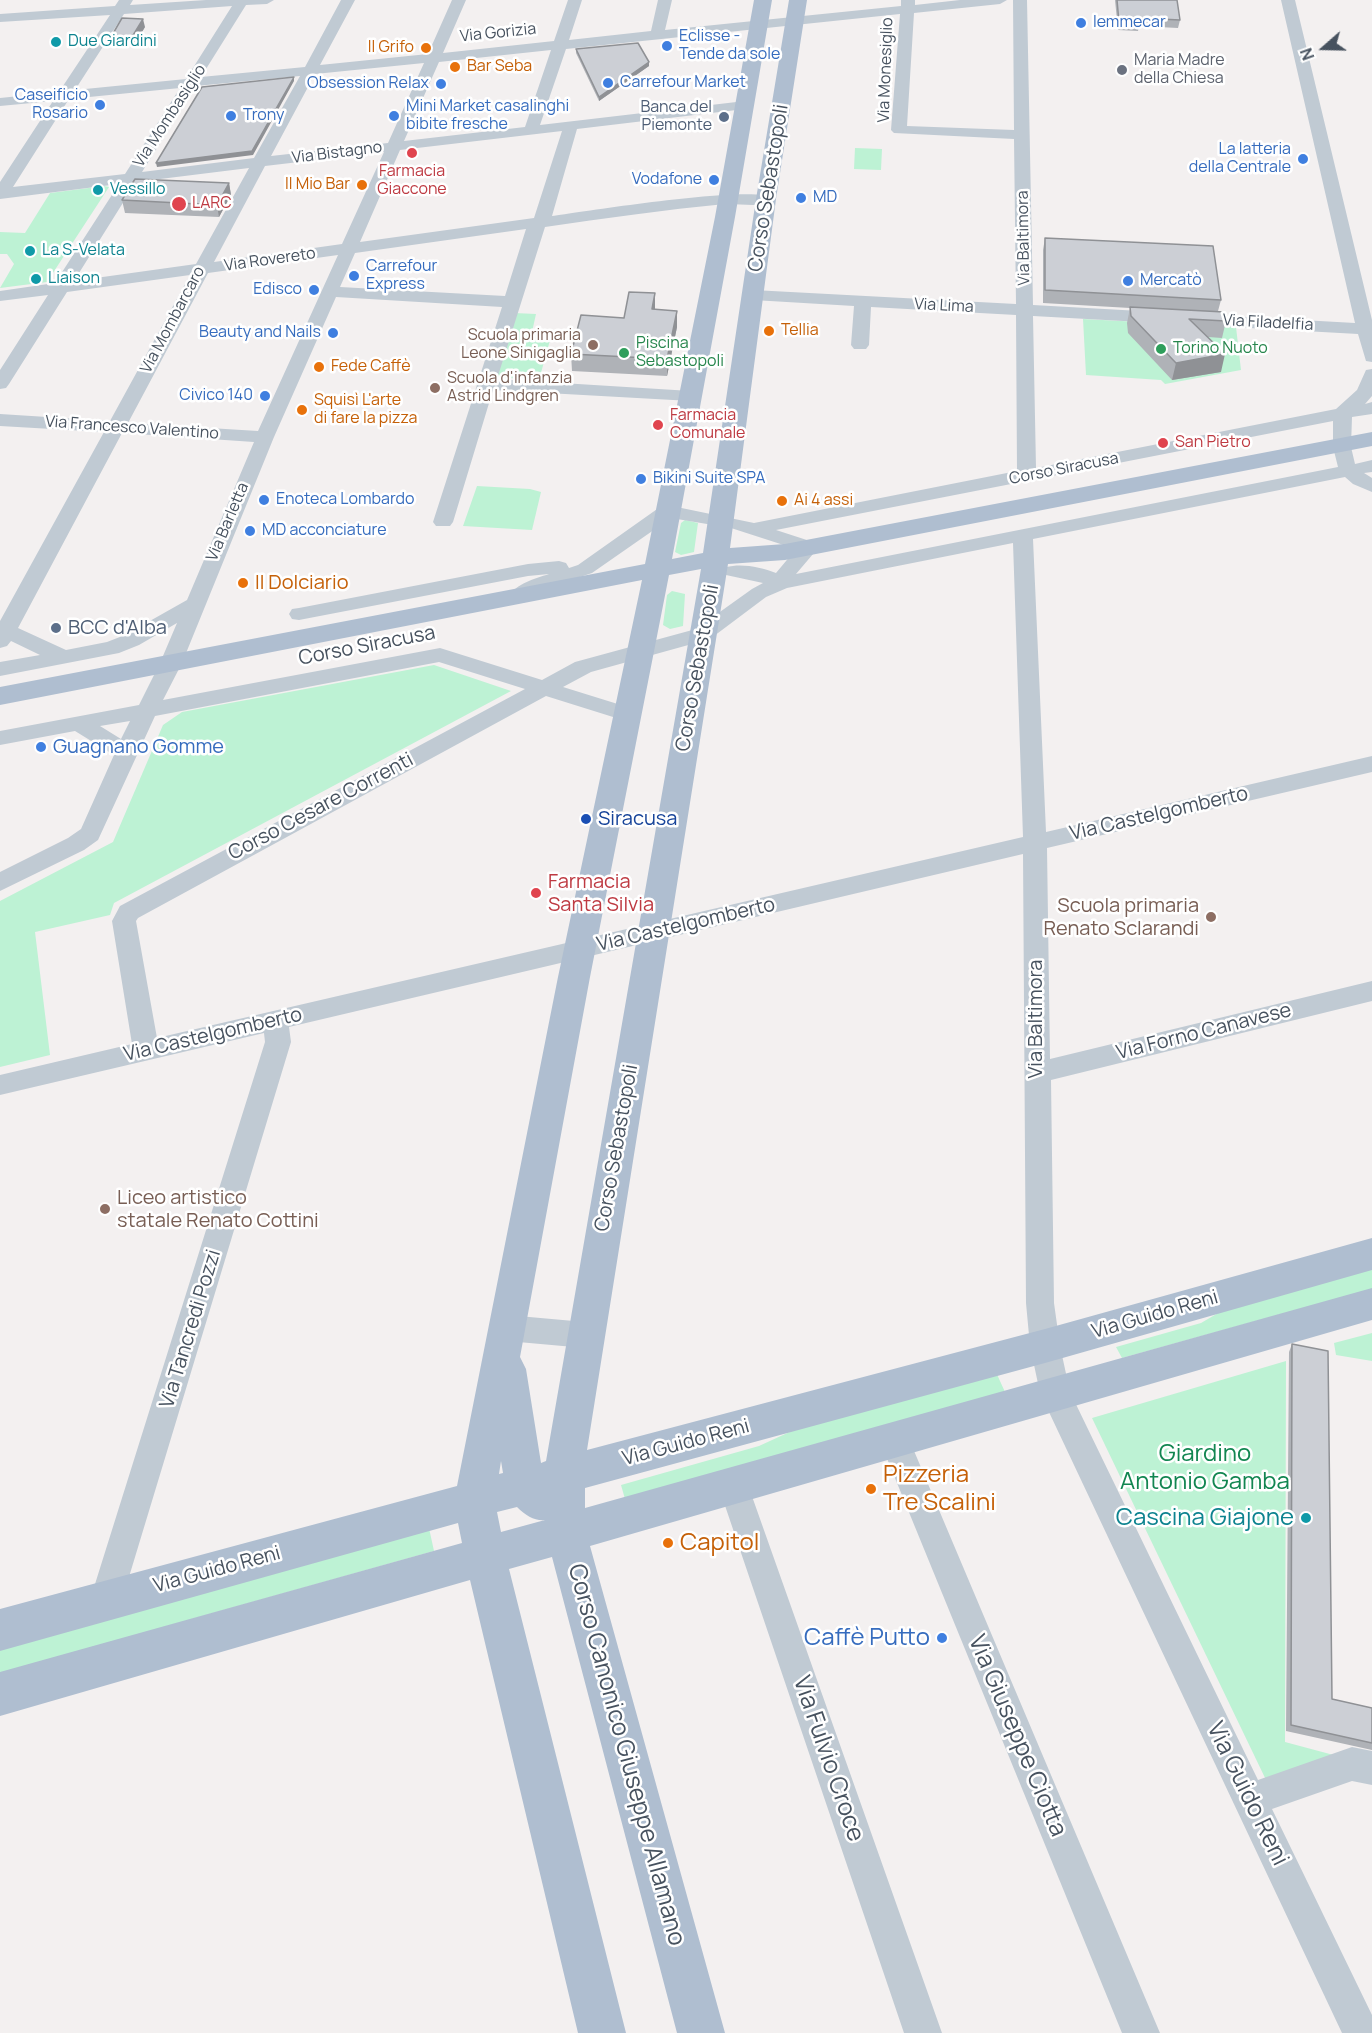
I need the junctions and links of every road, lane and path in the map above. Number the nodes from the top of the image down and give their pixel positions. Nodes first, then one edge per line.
1 (267, 0) edge
2 (348, 0) edge
3 (459, 0) edge
4 (575, 0) edge
5 (665, 0) edge
6 (763, 0) edge
7 (1000, 0) edge
8 (1020, 0) edge
9 (1288, 0) edge
10 (242, 1) edge
11 (123, 5) edge
12 (908, 5) edge
13 (796, 10) edge
14 (0, 18) edge
15 (759, 25) junction
16 (657, 35) junction
17 (559, 45) junction
18 (434, 58) junction
19 (309, 70) junction
20 (192, 82) junction
21 (65, 95) junction
22 (0, 102) edge
23 (745, 105) junction
24 (572, 125) junction
25 (531, 130) junction
26 (1022, 135) junction
27 (393, 146) junction
28 (261, 162) junction
29 (131, 177) junction
30 (0, 193) edge
31 (729, 199) junction
32 (766, 199) junction
33 (539, 223) junction
34 (350, 249) junction
35 (200, 269) junction
36 (61, 288) junction
37 (329, 291) junction
38 (753, 295) junction
39 (0, 296) edge
40 (863, 301) junction
41 (511, 302) junction
42 (1025, 310) junction
43 (1367, 329) junction
44 (860, 345) dead end
45 (1372, 357) edge
46 (1372, 374) edge
47 (0, 384) edge
48 (486, 384) junction
49 (691, 396) junction
50 (1372, 408) edge
51 (1343, 413) junction
52 (0, 420) edge
53 (116, 427) junction
54 (265, 437) junction
55 (1372, 439) edge
56 (1341, 445) junction
57 (1299, 453) junction
58 (1372, 466) edge
59 (1348, 470) junction
60 (1027, 477) junction
61 (1372, 486) edge
62 (667, 512) junction
63 (721, 519) junction
64 (443, 522) dead end
65 (756, 528) junction
66 (1023, 536) junction
67 (797, 549) junction
68 (721, 568) junction
69 (585, 569) junction
70 (655, 579) junction
71 (781, 583) junction
72 (518, 597) junction
73 (193, 605) junction
74 (299, 614) dead end
75 (2, 633) edge
76 (703, 634) junction
77 (112, 648) junction
78 (643, 649) junction
79 (63, 657) junction
80 (168, 667) junction
81 (0, 669) edge
82 (544, 687) junction
83 (0, 696) edge
84 (146, 710) junction
85 (0, 715) edge
86 (629, 715) junction
87 (78, 723) junction
88 (0, 738) edge
89 (127, 753) junction
90 (1372, 764) edge
91 (1035, 843) junction
92 (0, 882) edge
93 (654, 933) junction
94 (580, 950) junction
95 (1372, 991) edge
96 (275, 1021) junction
97 (146, 1050) junction
98 (1036, 1074) junction
99 (0, 1085) edge
100 (1372, 1254) edge
101 (1372, 1304) edge
102 (585, 1335) junction
103 (505, 1337) junction
104 (1045, 1346) junction
105 (1055, 1393) junction
106 (894, 1439) junction
107 (564, 1475) junction
108 (733, 1485) junction
109 (525, 1486) junction
110 (474, 1500) junction
111 (566, 1533) junction
112 (485, 1556) junction
113 (106, 1600) junction
114 (0, 1630) edge
115 (0, 1694) edge
116 (1372, 1768) edge
117 (1250, 1800) junction
118 (602, 2033) edge
119 (701, 2033) edge
120 (923, 2033) edge
121 (1141, 2033) edge
122 (1361, 2033) edge

1 - 10 street
2 - 19 street, Via Mombarcaro
3 - 18 street, Via Barletta
4 - 17 street
5 - 16 street
6 - 15 main road, Corso Sebastopoli
7 - 12 street, Via Gorizia
8 - 26 street, Via Baltimora
9 - 43 street
10 - 11 street
10 - 20 street, Via Mombasiglio
11 - 14 street
11 - 21 street
12 - 13 street, Via Gorizia
12 - 26 street, Via Monesiglio
13 - 15 street, Via Gorizia
13 - 32 main road, Corso Sebastopoli
15 - 16 street, Via Gorizia
15 - 23 main road, Corso Sebastopoli
16 - 17 street, Via Gorizia
17 - 18 street, Via Gorizia
17 - 25 street
18 - 19 street, Via Gorizia
18 - 27 street, Via Barletta
19 - 20 street, Via Gorizia
19 - 28 street, Via Mombarcaro
20 - 21 street, Via Gorizia
20 - 29 street, Via Mombasiglio
21 - 22 street, Via Gorizia
21 - 30 street
23 - 24 street, Via Bistagno
23 - 31 main road, Corso Sebastopoli
24 - 25 street, Via Bistagno
24 - 33 street
25 - 27 street, Via Bistagno
26 - 42 street, Via Baltimora
27 - 28 street, Via Bistagno
27 - 34 street, Via Barletta
28 - 29 street, Via Bistagno
28 - 35 street, Via Mombarcaro
29 - 30 street, Via Bistagno
29 - 36 street, Via Mombasiglio
31 - 32 street, Via Rovereto
31 - 33 street, Via Rovereto
31 - 49 main road, Corso Sebastopoli
32 - 38 main road, Corso Sebastopoli
33 - 34 street, Via Rovereto
33 - 41 street
34 - 35 street, Via Rovereto
34 - 37 street, Via Barletta
35 - 36 street, Via Rovereto
35 - 53 street, Via Mombarcaro
36 - 39 street, Via Rovereto
36 - 47 street, Via Mombasiglio
37 - 41 street
37 - 54 street, Via Barletta
38 - 40 street, Via Lima
38 - 63 main road, Corso Sebastopoli
40 - 42 street, Via Lima
40 - 44 street
41 - 48 street
42 - 43 street, Via Filadelfia
42 - 60 street, Via Baltimora
43 - 45 street
46 - 51 street
48 - 49 street
48 - 64 street
49 - 62 main road, Corso Sebastopoli
50 - 51 street, Corso Siracusa
51 - 56 street
51 - 60 street, Corso Siracusa
52 - 53 street, Via Francesco Valentino
53 - 54 street, Via Francesco Valentino
53 - 75 street, Via Mombarcaro
54 - 73 street, Via Barletta
55 - 56 main road, Corso Siracusa
56 - 57 main road, Corso Siracusa
56 - 59 street
57 - 59 street
57 - 67 main road, Corso Siracusa
58 - 59 street
59 - 61 street
59 - 66 street
60 - 65 street, Corso Siracusa
62 - 63 street, Corso Siracusa
62 - 69 street, Corso Siracusa
62 - 70 main road, Corso Sebastopoli
63 - 65 street, Corso Siracusa
63 - 68 main road, Corso Sebastopoli
65 - 67 street, Corso Siracusa
66 - 71 street
66 - 91 street, Via Baltimora
67 - 68 main road, Corso Siracusa
67 - 71 street
68 - 70 main road, Corso Siracusa
68 - 71 street, Corso Siracusa
68 - 76 main road, Corso Sebastopoli
69 - 72 street, Corso Siracusa
69 - 74 street
70 - 72 main road, Corso Siracusa
70 - 78 main road, Corso Sebastopoli
70 - 80 main road, Corso Siracusa
71 - 76 street
72 - 80 main road, Corso Siracusa
73 - 77 street, Corso Siracusa
73 - 80 street, Via Barletta
75 - 79 street
76 - 78 street
76 - 93 main road, Corso Sebastopoli
77 - 79 street, Corso Siracusa
77 - 80 street, Corso Siracusa
78 - 82 street, Corso Cesare Correnti
78 - 86 main road, Corso Sebastopoli
79 - 81 street, Corso Siracusa
80 - 83 main road, Corso Siracusa
80 - 84 street, Via Barletta
80 - 85 main road, Corso Siracusa
82 - 84 street, Corso Siracusa
82 - 86 street, Corso Siracusa
82 - 97 street, Corso Cesare Correnti
84 - 87 street, Corso Siracusa
84 - 89 street, Via Barletta
86 - 94 main road, Corso Sebastopoli
87 - 88 street, Corso Siracusa
87 - 89 street
89 - 92 street, Via Barletta
90 - 91 street, Via Castelgomberto
91 - 93 street, Via Castelgomberto
91 - 98 street, Via Baltimora
93 - 94 street, Via Castelgomberto
93 - 102 main road, Corso Sebastopoli
94 - 96 street, Via Castelgomberto
94 - 103 main road, Corso Sebastopoli
95 - 98 street, Via Forno Canavese
96 - 97 street, Via Castelgomberto
96 - 113 street, Via Tancredi Pozzi
97 - 99 street, Via Castelgomberto
98 - 104 street, Via Baltimora
100 - 104 main road, Via Guido Reni
101 - 105 main road
102 - 103 street
102 - 107 main road, Corso Sebastopoli
103 - 109 main road
103 - 110 main road, Corso Sebastopoli
104 - 105 street, Via Baltimora
104 - 107 main road, Via Guido Reni
105 - 106 main road
105 - 117 street, Via Guido Reni
106 - 108 main road
106 - 121 street, Via Giuseppe Ciotta
107 - 109 main road, Via Guido Reni
107 - 111 main road, Corso Canonico Giuseppe Allamano
108 - 111 main road
108 - 120 street, Via Fulvio Croce
109 - 110 main road, Via Guido Reni
109 - 111 main road
110 - 112 main road
110 - 113 main road, Via Guido Reni
111 - 112 main road
111 - 119 main road, Corso Canonico Giuseppe Allamano
112 - 115 main road
112 - 118 main road
113 - 114 main road, Via Guido Reni
116 - 117 street
117 - 122 street, Via Guido Reni

